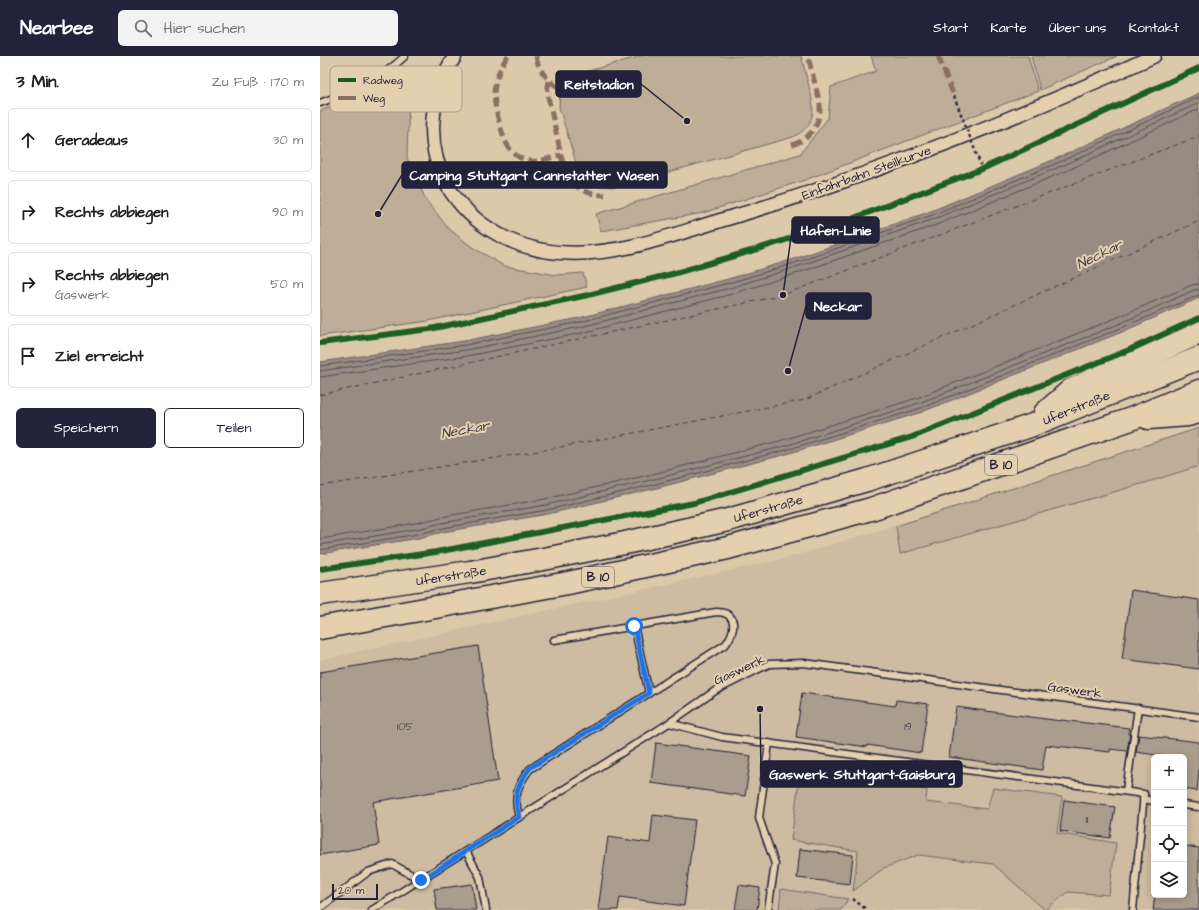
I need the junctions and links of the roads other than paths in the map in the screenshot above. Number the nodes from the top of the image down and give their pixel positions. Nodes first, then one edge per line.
1 (405, 56) edge
2 (455, 56) edge
3 (1154, 56) edge
4 (395, 66) edge
5 (450, 66) edge
6 (330, 99) edge
7 (320, 103) edge
8 (434, 112) edge
9 (1199, 332) edge
10 (1199, 358) edge
11 (1199, 391) edge
12 (1199, 412) edge
13 (1131, 419) junction
14 (1030, 426) junction
15 (320, 594) edge
16 (634, 626) junction
17 (320, 628) edge
18 (554, 640) dead end
19 (649, 693) junction
20 (1138, 708) junction
21 (1199, 717) edge
22 (669, 723) junction
23 (769, 743) junction
24 (1126, 791) junction
25 (1143, 799) junction
26 (1151, 800) edge
27 (1187, 805) edge
28 (1199, 807) edge
29 (519, 817) junction
30 (466, 851) junction
31 (421, 880) junction
32 (320, 908) edge
33 (372, 910) edge
34 (486, 910) edge
35 (768, 910) edge
36 (1133, 910) edge

1 - 4 lane
2 - 5 street, Einfahrbahn Steilkurve
3 - 8 street, Einfahrbahn Steilkurve
6 - 7 lane
9 - 14 highway, B 10
10 - 14 highway, Uferstraße / B 10
11 - 13 highway, Uferstraße / B 10
12 - 13 highway, B 10
13 - 17 highway, Uferstraße / B 10
14 - 15 highway, Uferstraße / B 10
16 - 18 lane
16 - 19 lane
16 - 19 lane
19 - 29 lane
20 - 21 lane, Gaswerk
20 - 22 lane, Gaswerk
20 - 24 lane
22 - 23 lane
22 - 29 lane, Gaswerk
23 - 24 lane
23 - 35 lane
24 - 25 lane
25 - 26 lane
25 - 36 lane
27 - 28 lane
29 - 30 lane, Gaswerk
30 - 31 lane, Gaswerk
30 - 34 lane
31 - 32 lane
31 - 33 lane, Gaswerk

